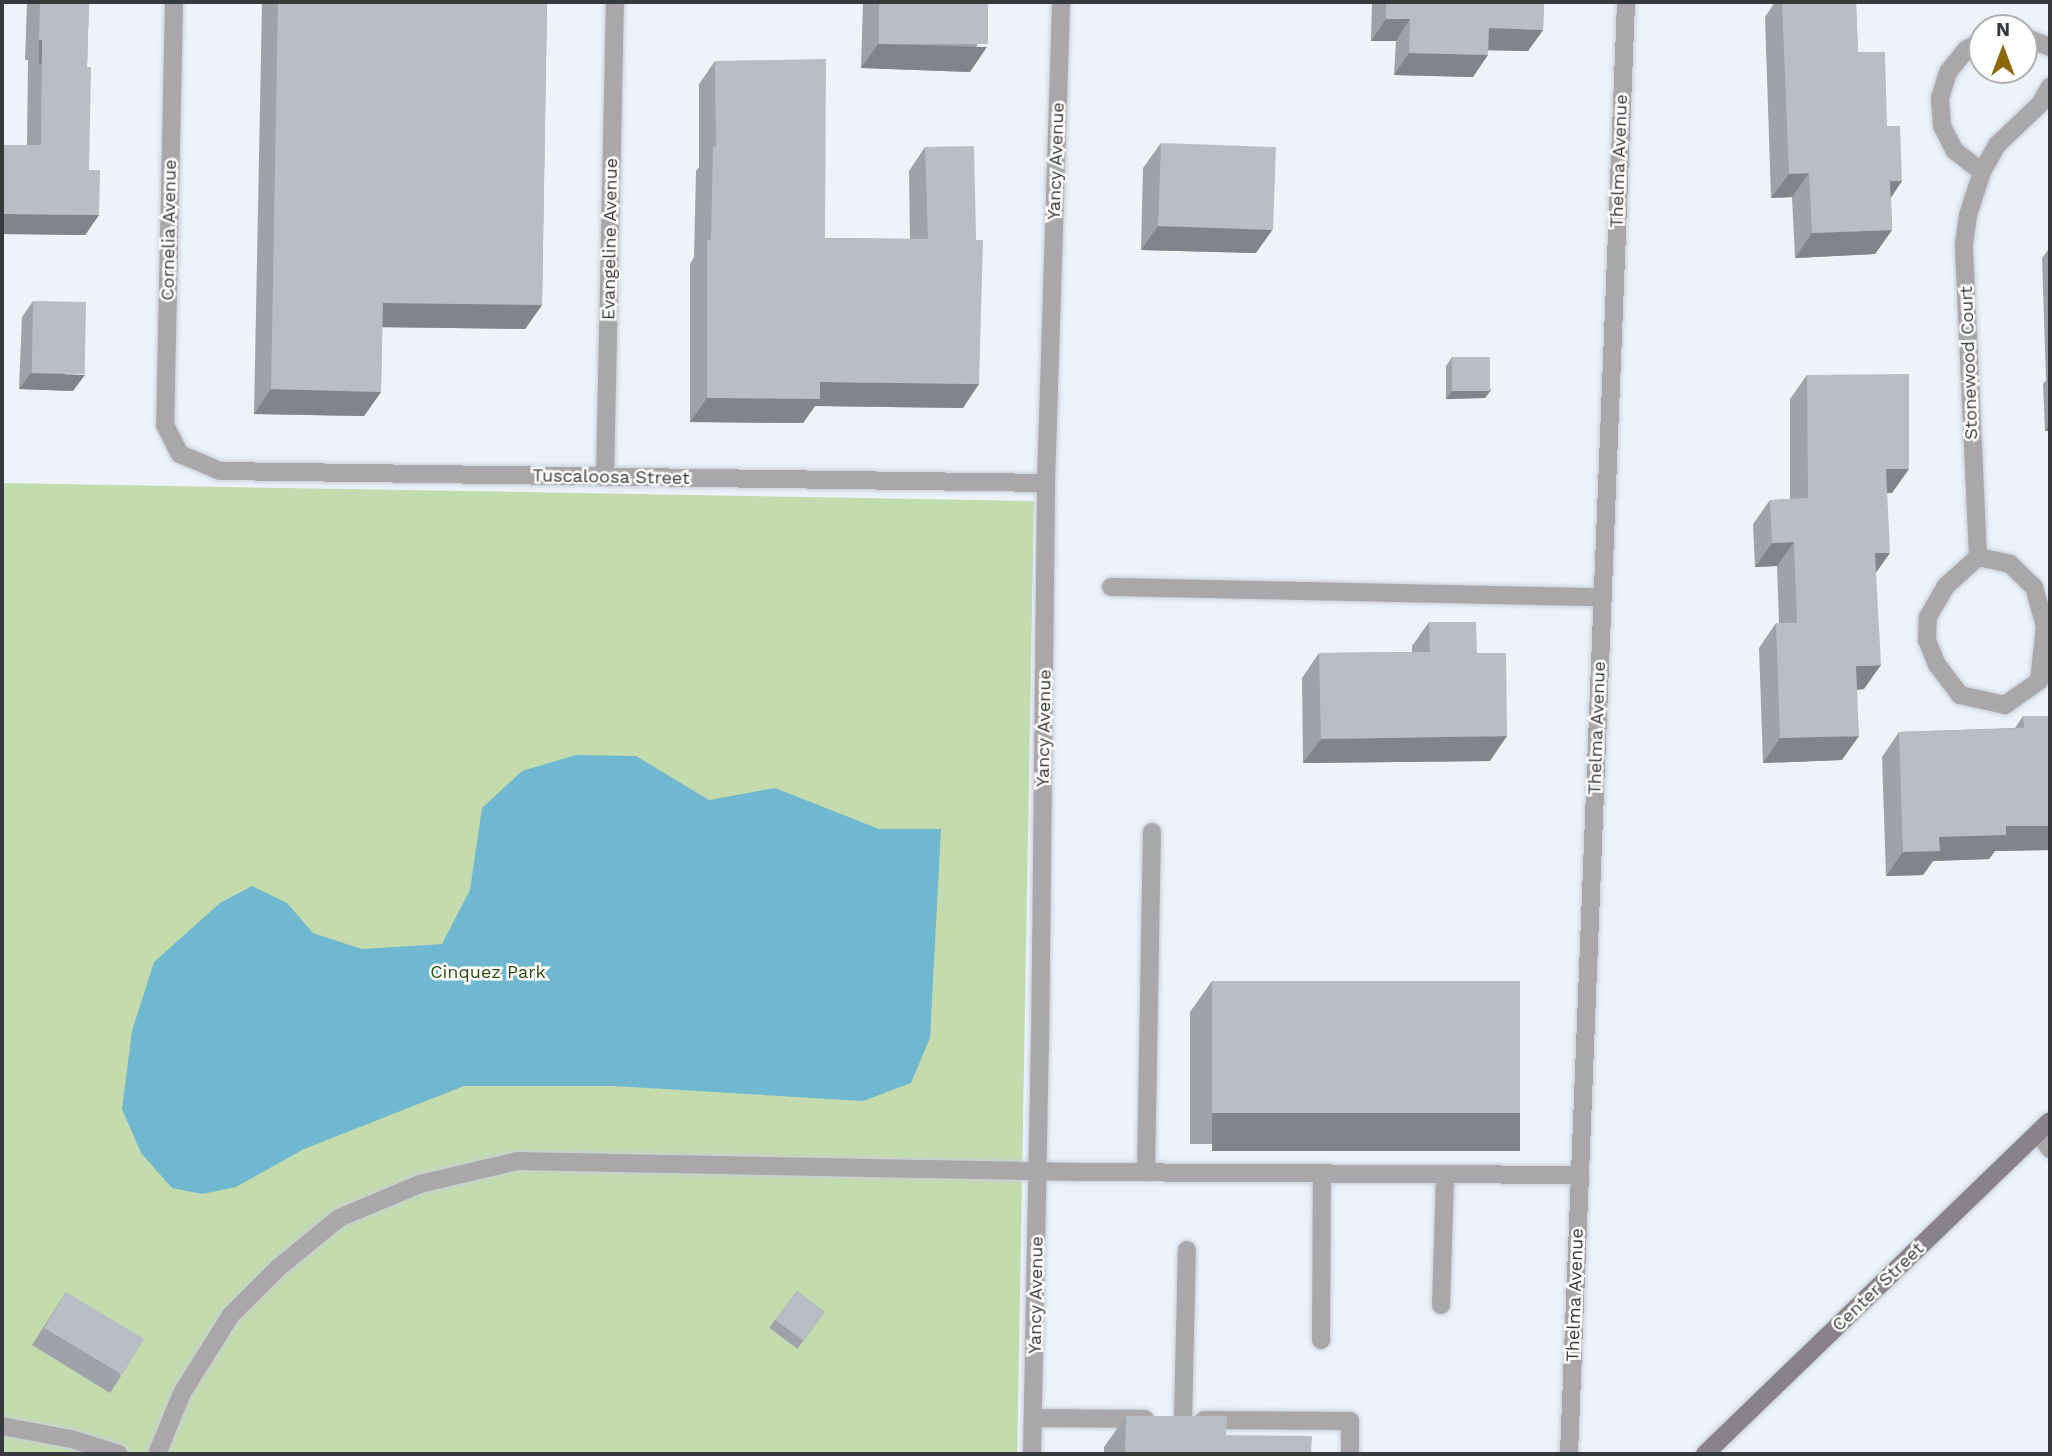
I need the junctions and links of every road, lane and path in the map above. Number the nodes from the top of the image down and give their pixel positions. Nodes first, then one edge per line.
1 (174, 2) edge
2 (615, 2) edge
3 (1061, 2) edge
4 (1626, 2) edge
5 (1968, 49) edge
6 (2050, 87) edge
7 (1982, 172) junction
8 (180, 454) joint
9 (605, 477) junction
10 (1046, 483) junction
11 (1978, 557) junction
12 (1111, 587) dead end
13 (1602, 597) junction
14 (1152, 832) dead end
15 (2044, 1126) edge
16 (2050, 1149) edge
17 (1038, 1171) junction
18 (1146, 1172) junction
19 (1322, 1174) junction
20 (1444, 1175) junction
21 (1580, 1175) junction
22 (1187, 1250) dead end
23 (1441, 1305) dead end
24 (1321, 1340) dead end
25 (1033, 1418) junction
26 (1183, 1420) junction
27 (2, 1426) edge
28 (120, 1454) edge
29 (157, 1454) edge
30 (1032, 1454) edge
31 (1350, 1454) edge
32 (1569, 1454) edge
33 (1705, 1454) edge

1 - 8 street, Cornelia Avenue
2 - 9 street, Evangeline Avenue
3 - 10 street, Yancy Avenue
4 - 13 street, Thelma Avenue
5 - 7 street
6 - 7 street, Stonewood Court
7 - 11 street, Stonewood Court
8 - 9 street, Tuscaloosa Street
9 - 10 street, Tuscaloosa Street
10 - 17 street, Yancy Avenue
11 - 11 street
12 - 13 street
13 - 21 street, Thelma Avenue
14 - 18 street
15 - 16 street
15 - 33 street, Center Street
17 - 18 street
17 - 25 street, Yancy Avenue
17 - 29 street
18 - 19 street
19 - 20 street
19 - 24 street
20 - 21 street
20 - 23 street
21 - 32 street, Thelma Avenue
22 - 26 street
25 - 26 street
25 - 30 street, Yancy Avenue
26 - 31 street
27 - 28 street

